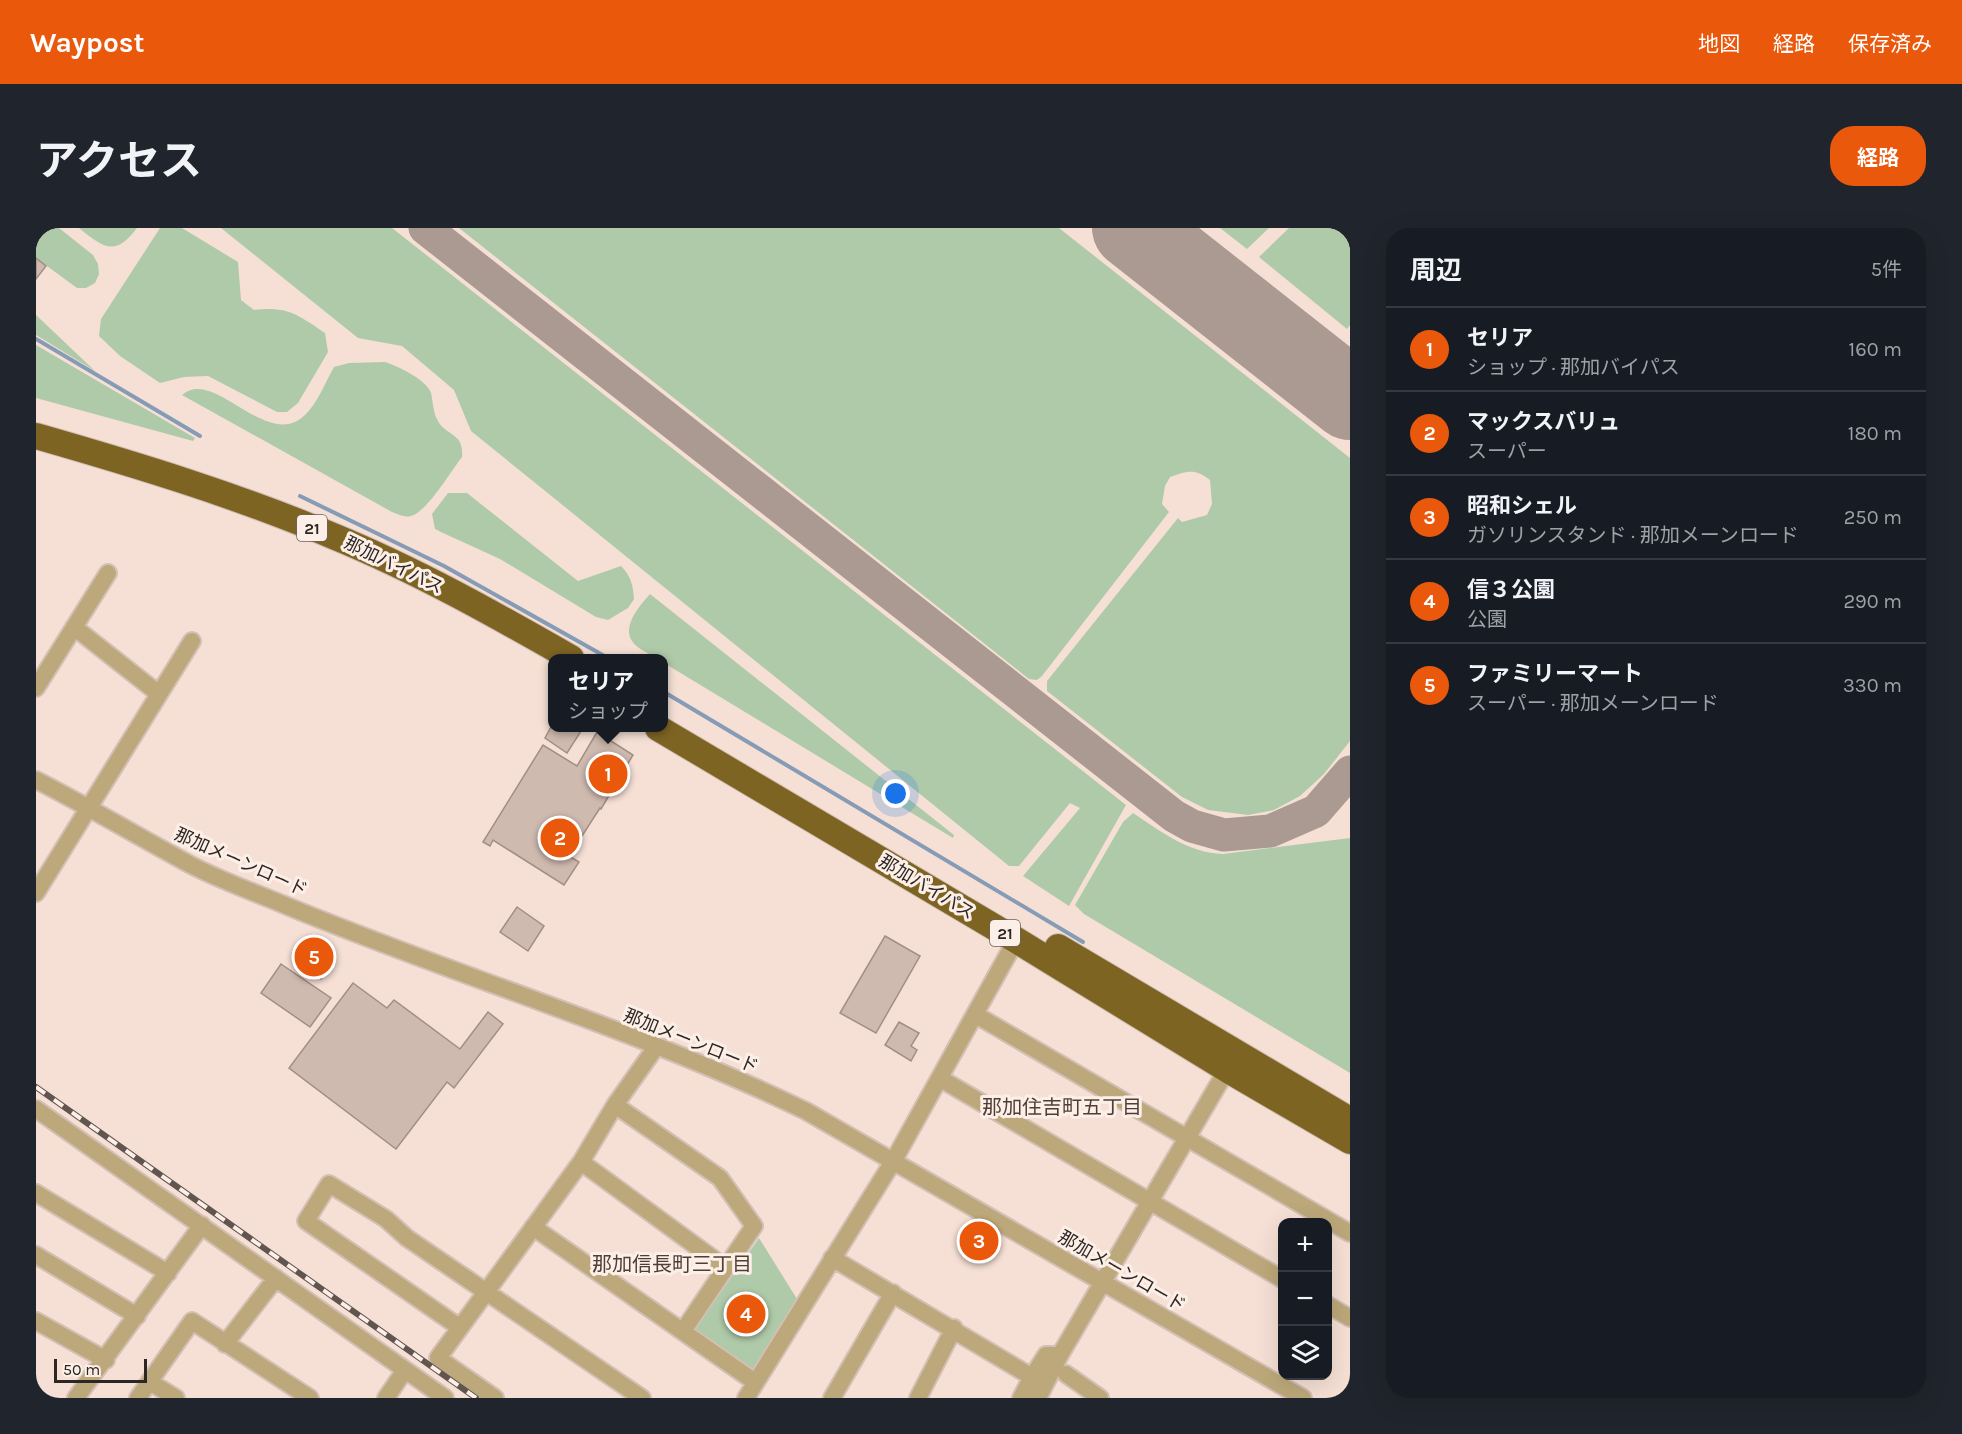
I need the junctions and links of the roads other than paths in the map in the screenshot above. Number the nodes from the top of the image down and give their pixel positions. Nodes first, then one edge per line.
1 (36, 436) edge
2 (36, 452) edge
3 (108, 573) dead end
4 (74, 627) junction
5 (192, 641) dead end
6 (565, 654) edge
7 (548, 663) edge
8 (36, 688) edge
9 (159, 694) junction
10 (668, 715) edge
11 (665, 732) edge
12 (36, 780) edge
13 (89, 807) junction
14 (36, 893) edge
15 (1016, 940) junction
16 (976, 1015) junction
17 (656, 1047) junction
18 (1232, 1061) junction
19 (941, 1079) junction
20 (615, 1105) junction
21 (36, 1109) edge
22 (1350, 1120) edge
23 (1185, 1138) junction
24 (1350, 1141) edge
25 (894, 1160) junction
26 (581, 1162) junction
27 (36, 1193) edge
28 (1150, 1202) junction
29 (202, 1225) junction
30 (533, 1227) junction
31 (1350, 1233) edge
32 (36, 1255) edge
33 (832, 1258) junction
34 (726, 1268) junction
35 (168, 1273) junction
36 (1278, 1277) edge
37 (276, 1278) junction
38 (1102, 1282) junction
39 (486, 1290) junction
40 (893, 1293) junction
41 (1332, 1307) edge
42 (137, 1316) junction
43 (1350, 1318) edge
44 (36, 1321) edge
45 (459, 1326) junction
46 (954, 1328) junction
47 (683, 1331) junction
48 (225, 1344) junction
49 (1060, 1355) junction
50 (106, 1360) junction
51 (405, 1370) junction
52 (1058, 1375) junction
53 (1032, 1377) junction
54 (150, 1382) junction
55 (754, 1382) junction
56 (76, 1398) edge
57 (138, 1398) edge
58 (176, 1398) edge
59 (310, 1398) edge
60 (386, 1398) edge
61 (445, 1398) edge
62 (495, 1398) edge
63 (642, 1398) edge
64 (746, 1398) edge
65 (832, 1398) edge
66 (918, 1398) edge
67 (1021, 1398) edge
68 (1038, 1398) edge
69 (1100, 1398) edge
70 (1304, 1398) edge

1 - 6 highway, 那加バイパス / 21
2 - 7 highway, 那加バイパス / 21
3 - 4 street
4 - 8 street
4 - 9 street
5 - 9 street
9 - 13 street
10 - 18 highway, 那加バイパス / 21
11 - 15 highway, 那加バイパス / 21
12 - 13 street, 那加メーンロード
13 - 14 street
13 - 17 street, 那加メーンロード
15 - 16 street
15 - 18 highway, 那加バイパス / 21
16 - 19 street
16 - 23 street
17 - 20 street
17 - 25 street, 那加メーンロード
18 - 22 highway, 那加バイパス / 21
18 - 23 street
18 - 24 highway, 那加バイパス / 21
19 - 25 street
19 - 28 street
20 - 26 street
20 - 34 street
21 - 29 street
23 - 28 street
23 - 31 street
25 - 33 street
25 - 38 street, 那加メーンロード
26 - 30 street
26 - 34 street
27 - 35 street
28 - 36 street
28 - 38 street
29 - 35 street
29 - 37 street
30 - 39 street
30 - 47 street
32 - 42 street
33 - 40 street
33 - 55 street
34 - 47 street
35 - 42 street
37 - 48 street
37 - 51 street
38 - 49 street
38 - 70 street, 那加メーンロード
39 - 45 street
39 - 45 street
39 - 63 street
40 - 46 street
40 - 65 street
41 - 43 street
42 - 50 street
44 - 50 street
45 - 62 street
46 - 53 street
46 - 66 street
47 - 55 street
48 - 54 street
48 - 59 street
49 - 52 street
49 - 53 street
50 - 56 street
51 - 60 street
51 - 61 street
52 - 68 street
52 - 69 street
53 - 67 street
54 - 57 street
54 - 58 street
55 - 64 street

